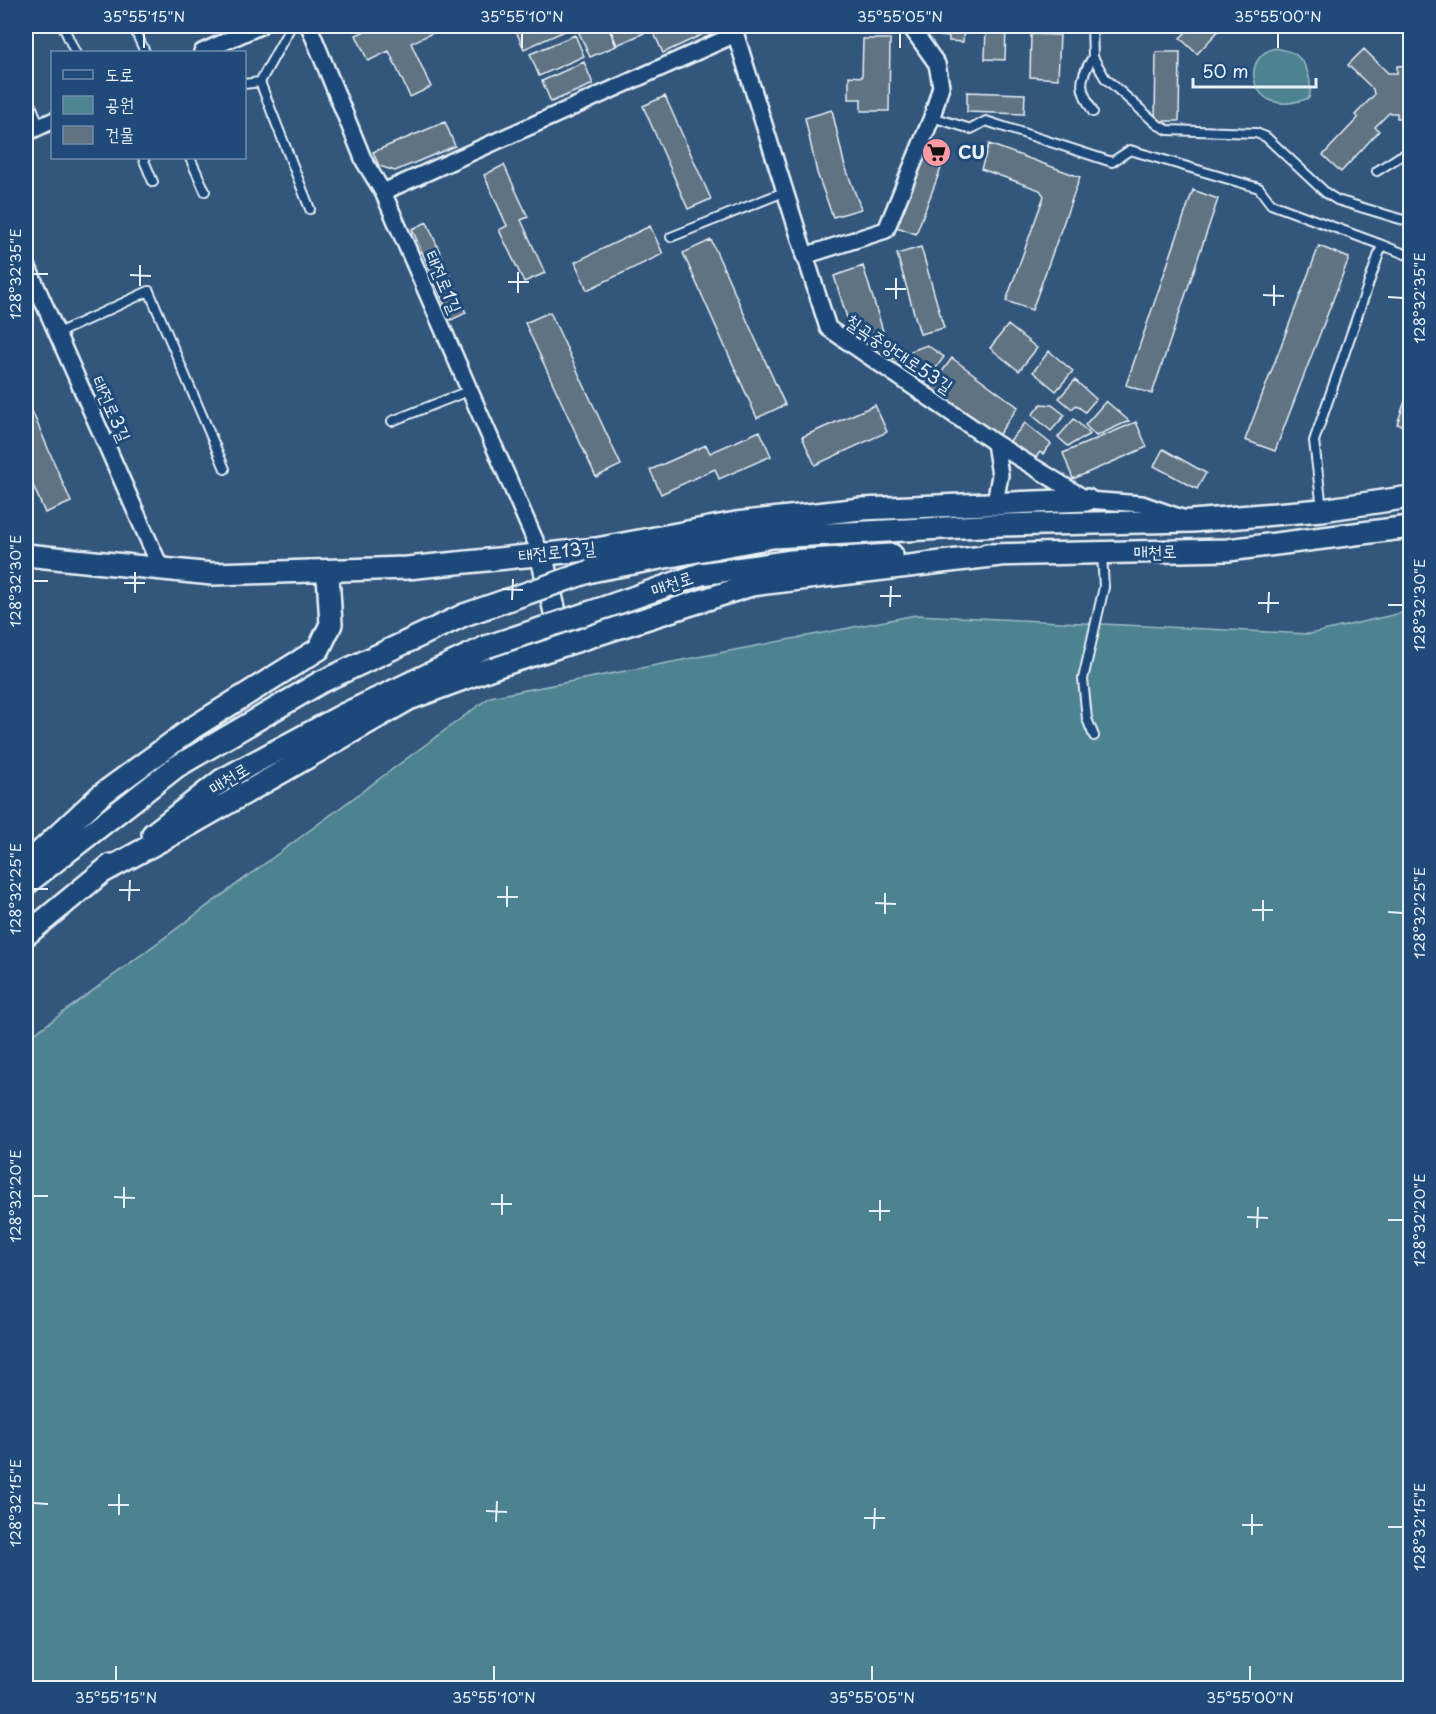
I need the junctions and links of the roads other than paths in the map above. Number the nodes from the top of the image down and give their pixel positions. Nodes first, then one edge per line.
1 (63, 26) edge
2 (133, 26) edge
3 (260, 26) edge
4 (291, 26) edge
5 (309, 26) edge
6 (910, 26) edge
7 (1092, 26) edge
8 (734, 30) edge
9 (75, 51) edge
10 (145, 51) edge
11 (204, 51) edge
12 (1093, 57) junction
13 (260, 82) junction
14 (246, 84) edge
15 (26, 93) edge
16 (1093, 112) dead end
17 (932, 117) junction
18 (46, 124) edge
19 (26, 133) edge
20 (1410, 153) edge
21 (143, 159) edge
22 (190, 159) edge
23 (1377, 171) dead end
24 (153, 182) dead end
25 (205, 190) dead end
26 (383, 192) junction
27 (784, 192) junction
28 (310, 208) dead end
29 (1410, 222) edge
30 (671, 237) dead end
31 (1382, 245) junction
32 (1410, 255) edge
33 (804, 256) junction
34 (26, 263) edge
35 (56, 334) junction
36 (468, 391) junction
37 (392, 421) dead end
38 (995, 442) junction
39 (225, 469) dead end
40 (1410, 497) edge
41 (1087, 500) junction
42 (995, 503) junction
43 (1322, 510) junction
44 (1192, 521) junction
45 (1410, 527) edge
46 (1102, 553) junction
47 (541, 554) junction
48 (26, 555) edge
49 (1000, 555) junction
50 (162, 570) junction
51 (330, 571) junction
52 (564, 646) junction
53 (1095, 736) dead end
54 (26, 865) edge
55 (101, 873) junction
56 (26, 884) edge
57 (26, 935) edge

1 - 9 lane
2 - 10 lane
3 - 11 street
4 - 13 lane
5 - 26 street, 태전로1길
6 - 17 street
7 - 12 lane
8 - 26 street, 칠곡중앙대로53길
8 - 27 street, 칠곡중앙대로53길
12 - 16 lane
12 - 29 lane
13 - 14 lane
13 - 28 lane
15 - 18 lane
17 - 31 lane
17 - 33 street
18 - 19 street
20 - 23 lane
21 - 24 lane
22 - 25 lane
26 - 36 street, 태전로1길
27 - 30 lane
27 - 33 street, 칠곡중앙대로53길
31 - 32 lane
31 - 43 lane
33 - 38 street, 칠곡중앙대로53길
34 - 35 street, 태전로3길
35 - 39 lane
35 - 50 street, 태전로3길
36 - 37 lane
36 - 47 street, 태전로1길
38 - 41 street, 칠곡중앙대로53길
38 - 42 street
40 - 43 main road, 매천로
41 - 42 main road, 태전로13길
41 - 44 street, 칠곡중앙대로53길
42 - 47 main road, 태전로13길
43 - 44 main road, 매천로
44 - 56 main road, 매천로, bridge
45 - 46 main road, 매천로
46 - 49 main road, 매천로
46 - 53 lane
47 - 51 main road, 태전로13길
47 - 52 main road
48 - 50 main road, 태전로13길
49 - 52 main road
49 - 55 main road, 매천로, bridge
50 - 51 main road, 태전로13길
51 - 54 main road
52 - 55 main road
55 - 57 main road, 매천로

